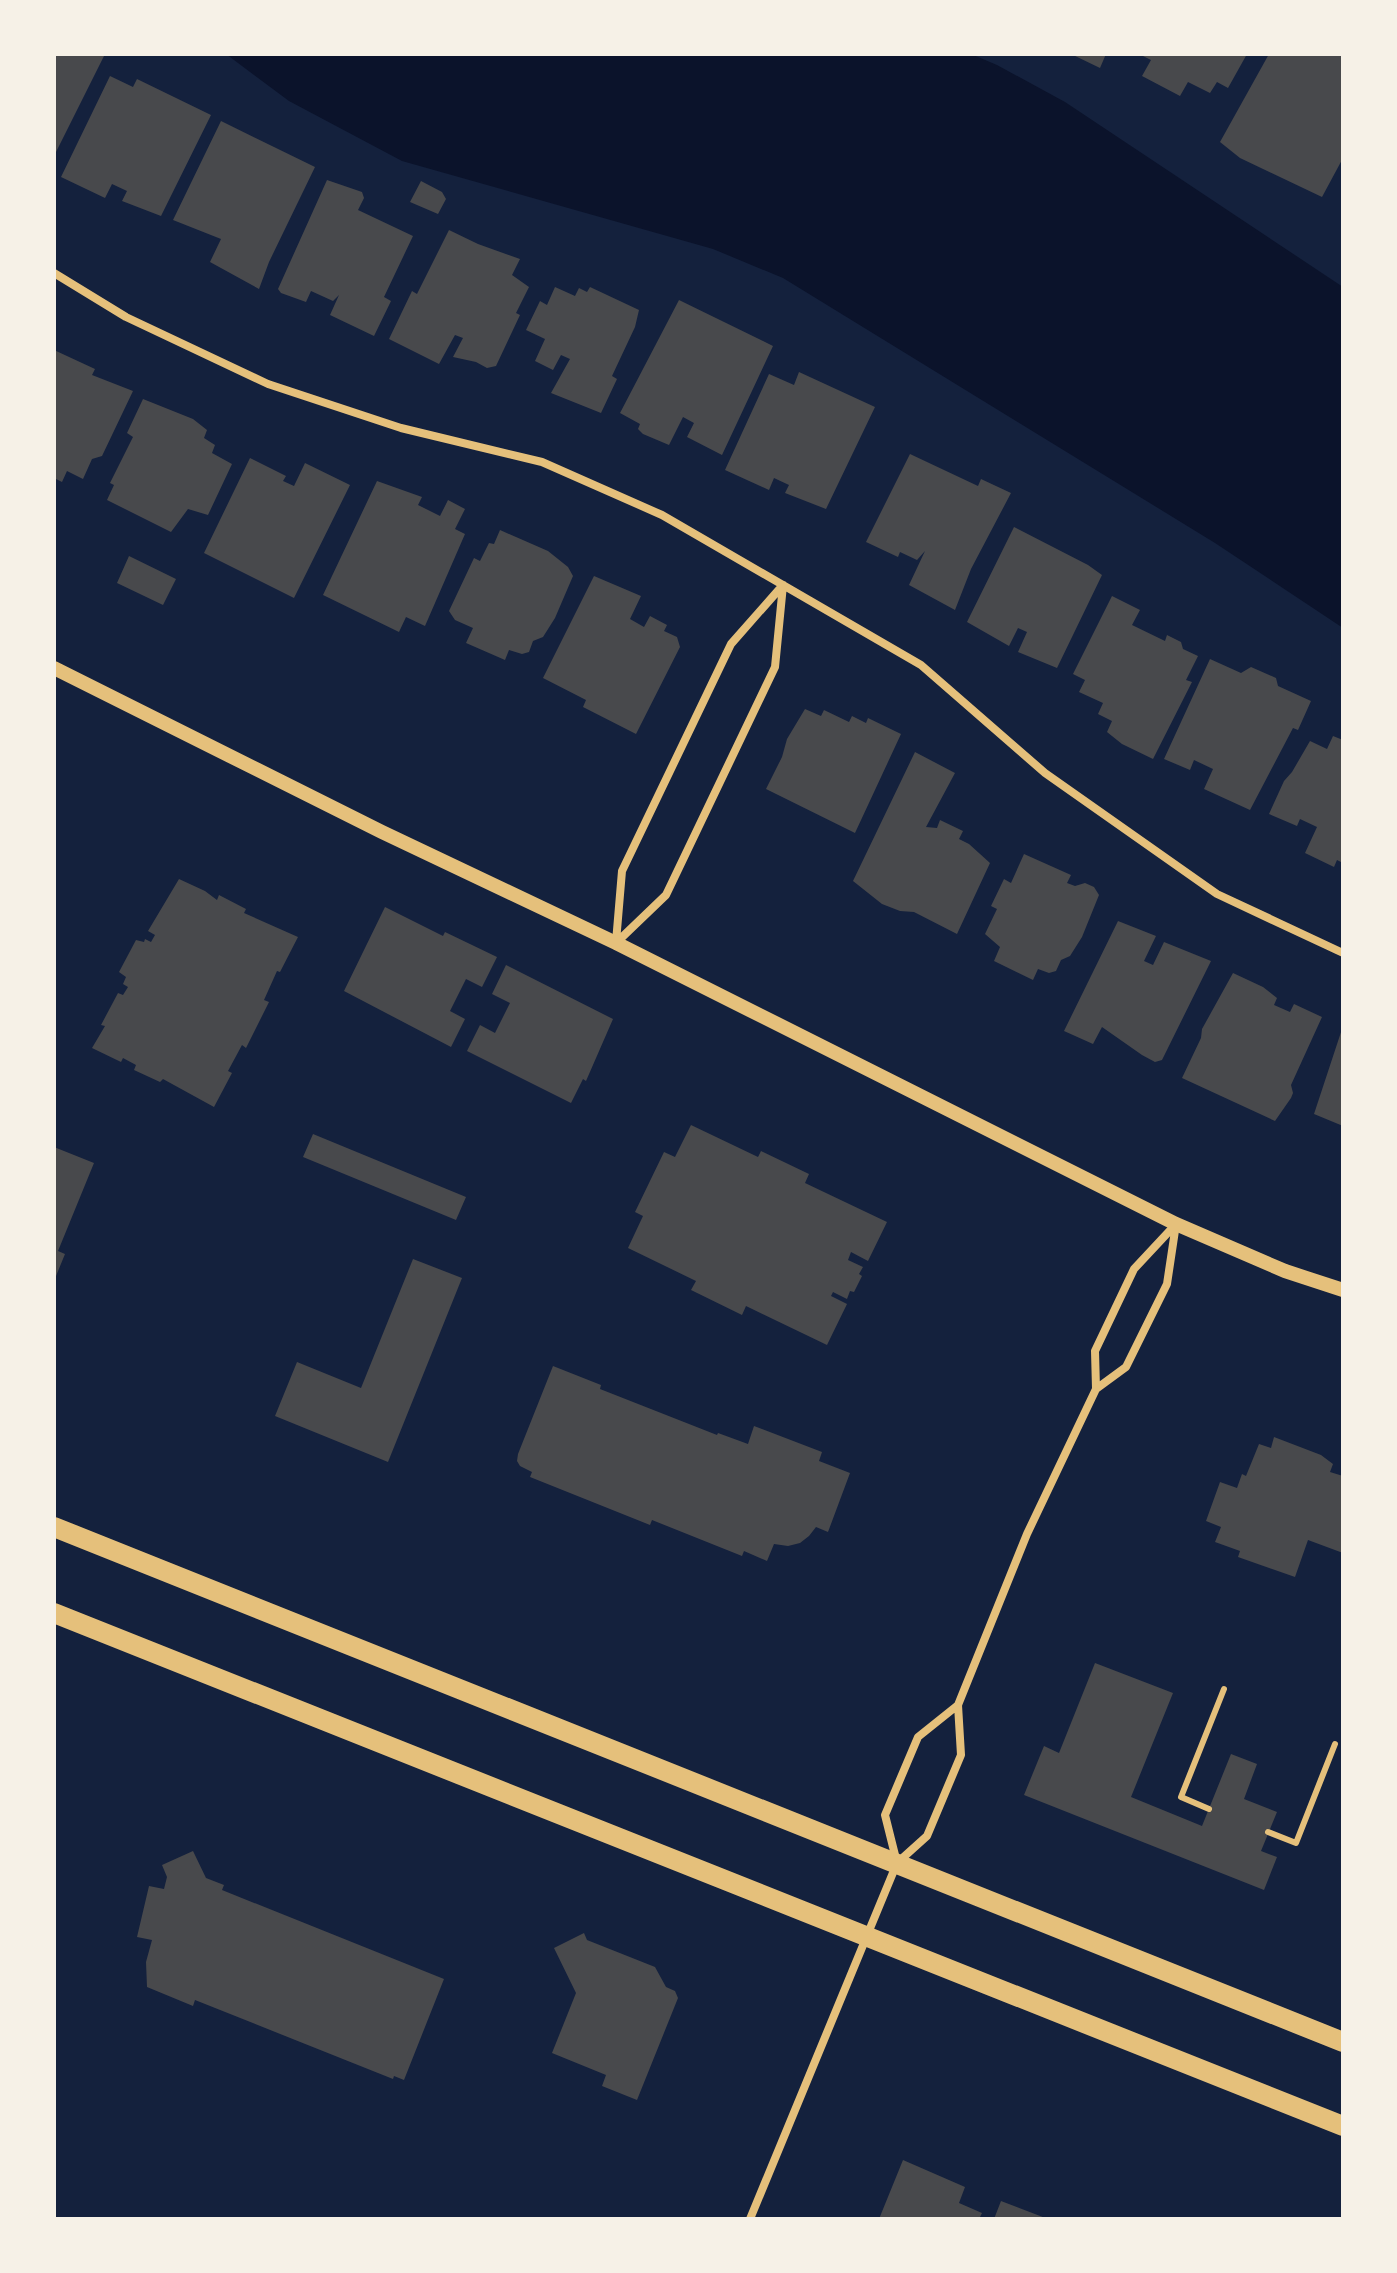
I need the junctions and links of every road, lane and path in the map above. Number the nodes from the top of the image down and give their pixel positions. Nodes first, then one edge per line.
1 (54, 273) edge
2 (783, 585) junction
3 (54, 668) edge
4 (616, 943) junction
5 (1343, 953) edge
6 (1176, 1224) junction
7 (1343, 1290) edge
8 (1096, 1389) junction
9 (54, 1527) edge
10 (54, 1613) edge
11 (1224, 1689) dead end
12 (958, 1705) junction
13 (1335, 1744) dead end
14 (1209, 1809) dead end
15 (1268, 1832) dead end
16 (897, 1863) junction
17 (867, 1937) junction
18 (1343, 2042) edge
19 (1343, 2126) edge
20 (750, 2219) edge

1 - 2 street
2 - 4 street
2 - 4 street
2 - 5 street
3 - 4 street
4 - 6 street
6 - 7 street
6 - 8 street
6 - 8 street
8 - 12 street
9 - 16 main road
10 - 17 main road
11 - 14 lane
12 - 16 street
12 - 16 street
13 - 15 lane
16 - 17 street
16 - 18 main road
17 - 19 main road
17 - 20 street

